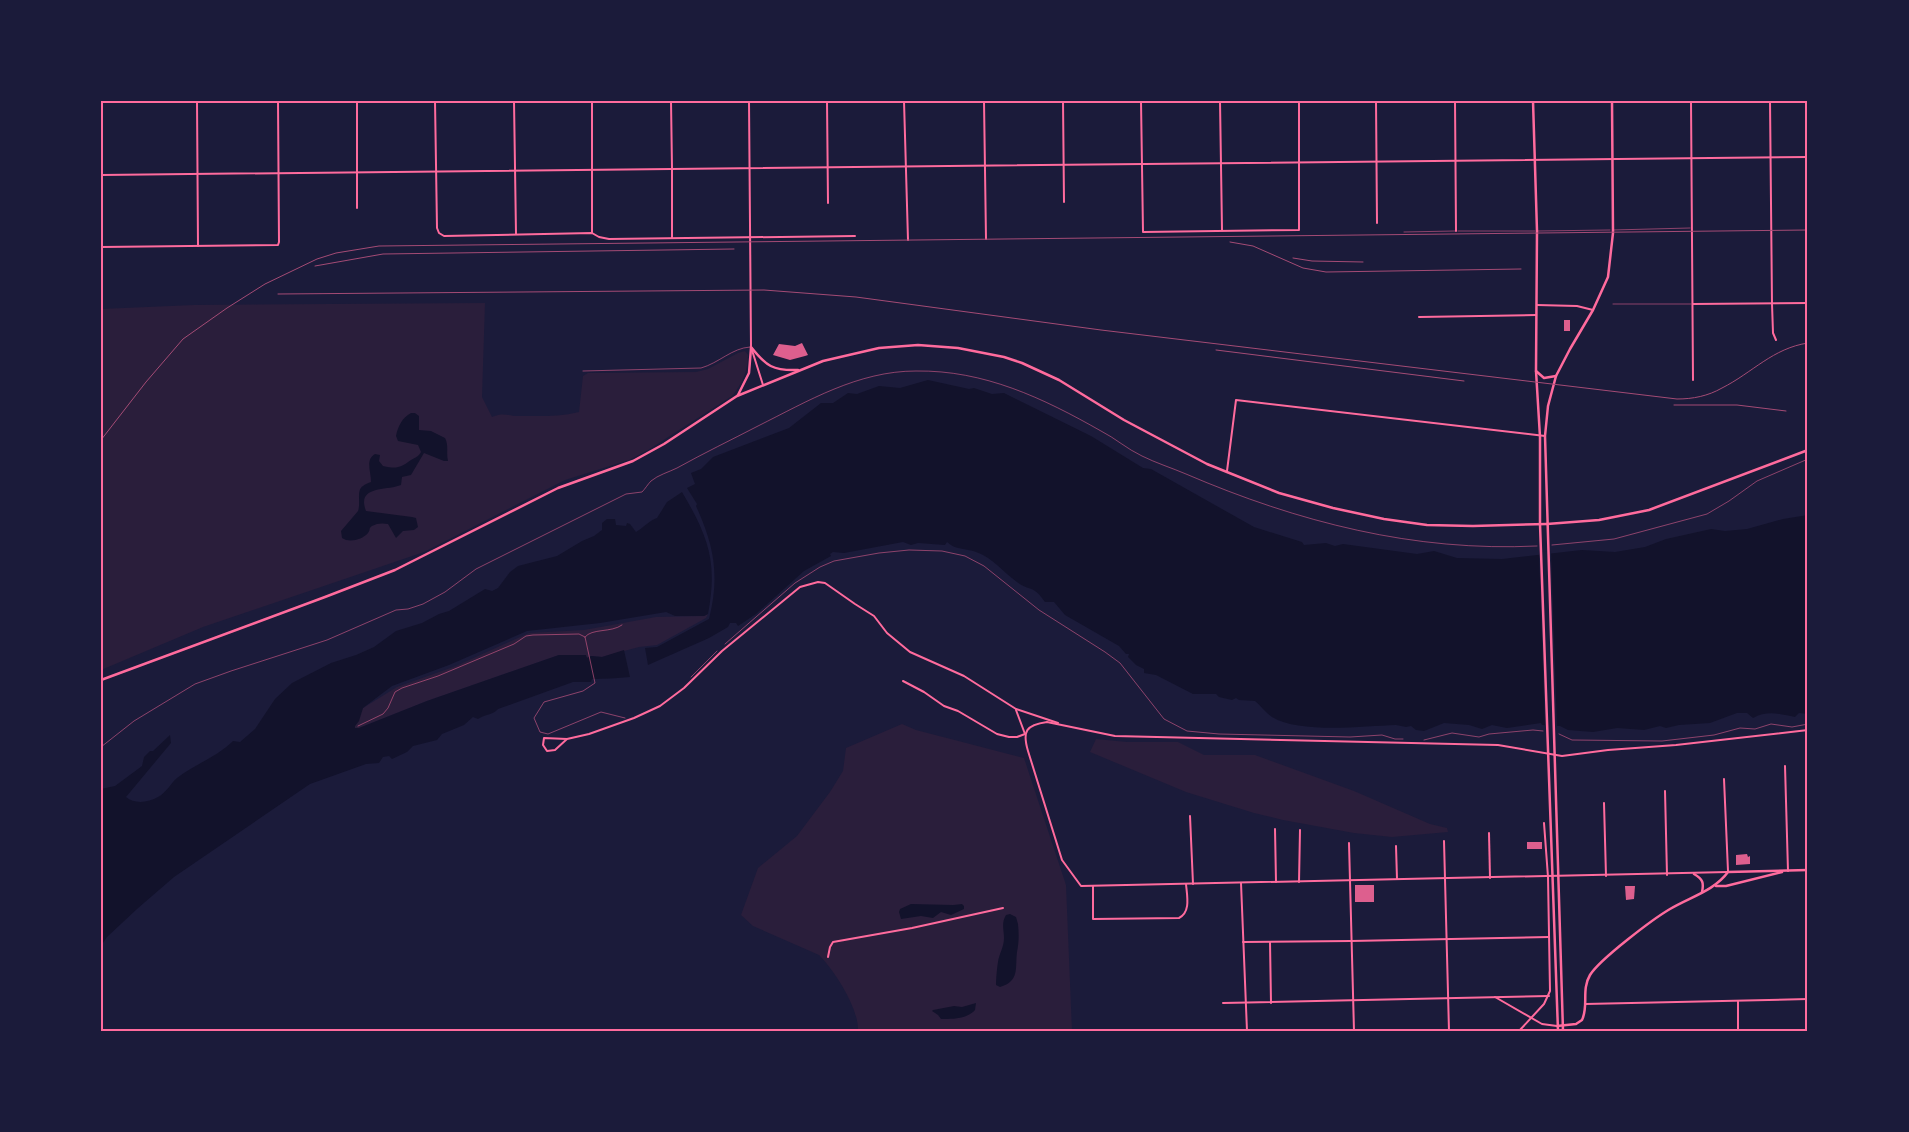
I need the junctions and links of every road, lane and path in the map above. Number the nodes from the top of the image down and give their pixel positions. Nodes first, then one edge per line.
1 (196, 101) edge
2 (278, 101) edge
3 (357, 101) edge
4 (435, 101) edge
5 (514, 101) edge
6 (592, 101) edge
7 (671, 101) edge
8 (749, 101) edge
9 (827, 101) edge
10 (904, 101) edge
11 (984, 101) edge
12 (1063, 101) edge
13 (1141, 101) edge
14 (1220, 101) edge
15 (1299, 101) edge
16 (1376, 101) edge
17 (1455, 101) edge
18 (1534, 101) edge
19 (1612, 101) edge
20 (1691, 101) edge
21 (1770, 101) edge
22 (1771, 157) junction
23 (1808, 157) edge
24 (1692, 159) junction
25 (1534, 160) junction
26 (1612, 160) junction
27 (1456, 161) junction
28 (1299, 162) junction
29 (1378, 162) junction
30 (1142, 164) junction
31 (1220, 164) junction
32 (1064, 165) junction
33 (985, 166) junction
34 (828, 167) junction
35 (906, 167) junction
36 (672, 168) junction
37 (750, 168) junction
38 (593, 169) junction
39 (514, 170) junction
40 (436, 171) junction
41 (357, 172) junction
42 (279, 173) junction
43 (198, 174) junction
44 (101, 175) edge
45 (1064, 202) dead end
46 (828, 203) dead end
47 (358, 208) dead end
48 (1377, 223) dead end
49 (1692, 228) junction
50 (1222, 230) junction
51 (1612, 230) junction
52 (1456, 231) junction
53 (1537, 231) junction
54 (592, 232) junction
55 (1404, 232) dead end
56 (516, 234) junction
57 (855, 236) dead end
58 (751, 237) junction
59 (672, 238) junction
60 (986, 239) dead end
61 (908, 240) dead end
62 (198, 246) junction
63 (101, 247) edge
64 (1808, 303) edge
65 (1612, 304) dead end
66 (1692, 304) junction
67 (1772, 304) junction
68 (1536, 305) junction
69 (1593, 310) junction
70 (1536, 315) junction
71 (1419, 316) dead end
72 (1776, 340) dead end
73 (751, 347) junction
74 (800, 370) junction
75 (583, 371) dead end
76 (1536, 371) junction
77 (1556, 376) junction
78 (1693, 380) dead end
79 (763, 384) junction
80 (737, 396) junction
81 (1545, 436) junction
82 (1540, 437) junction
83 (1808, 450) edge
84 (1808, 459) edge
85 (1227, 473) junction
86 (1540, 524) junction
87 (1547, 524) junction
88 (1550, 545) dead end
89 (1541, 546) dead end
90 (622, 625) dead end
91 (585, 637) junction
92 (724, 645) dead end
93 (717, 651) dead end
94 (101, 680) edge
95 (687, 681) dead end
96 (903, 681) dead end
97 (1016, 709) junction
98 (628, 717) dead end
99 (1058, 723) junction
100 (1808, 724) edge
101 (358, 726) dead end
102 (1808, 730) edge
103 (1541, 731) dead end
104 (1025, 734) junction
105 (1559, 734) dead end
106 (567, 739) junction
107 (1402, 739) dead end
108 (1420, 740) dead end
109 (101, 747) edge
110 (1548, 755) junction
111 (1555, 756) junction
112 (1785, 766) dead end
113 (1724, 779) dead end
114 (1665, 791) dead end
115 (1604, 803) dead end
116 (1190, 816) dead end
117 (1544, 823) dead end
118 (1275, 829) dead end
119 (1300, 830) dead end
120 (1490, 833) dead end
121 (1444, 841) dead end
122 (1349, 843) dead end
123 (1396, 846) dead end
124 (1808, 870) edge
125 (1788, 871) junction
126 (1728, 872) junction
127 (1694, 874) junction
128 (1667, 875) junction
129 (1606, 876) junction
130 (1548, 877) junction
131 (1490, 878) junction
132 (1397, 879) junction
133 (1444, 879) junction
134 (1349, 881) junction
135 (1276, 882) junction
136 (1299, 882) junction
137 (1242, 883) junction
138 (1186, 884) junction
139 (1193, 884) junction
140 (1093, 886) junction
141 (1716, 886) junction
142 (1702, 892) junction
143 (1003, 908) dead end
144 (1549, 937) junction
145 (1446, 939) junction
146 (1351, 941) junction
147 (1244, 942) junction
148 (1270, 942) junction
149 (828, 957) dead end
150 (1494, 996) junction
151 (1549, 996) junction
152 (1448, 998) junction
153 (1808, 999) edge
154 (1738, 1000) junction
155 (1353, 1001) junction
156 (1246, 1002) junction
157 (1271, 1002) junction
158 (1224, 1003) dead end
159 (1585, 1004) junction
160 (1530, 1018) junction
161 (1563, 1025) junction
162 (1557, 1026) junction
163 (1247, 1031) edge
164 (1354, 1031) edge
165 (1449, 1031) edge
166 (1519, 1031) edge
167 (1558, 1031) edge
168 (1563, 1031) edge
169 (1738, 1031) edge

1 - 43 street
2 - 42 street
3 - 41 street
4 - 40 street
5 - 39 street
6 - 38 street
7 - 36 street
8 - 37 street
9 - 34 street
10 - 35 street
11 - 33 street
12 - 32 street
13 - 30 street
14 - 31 street
15 - 28 street
16 - 29 street
17 - 27 street
18 - 25 main road
19 - 26 main road
20 - 24 street
21 - 22 street
22 - 23 street
22 - 24 street
22 - 67 street
24 - 26 street
24 - 49 street
25 - 26 street
25 - 27 street
25 - 53 main road
26 - 51 main road
27 - 29 street
27 - 52 street
28 - 29 street
28 - 31 street
28 - 50 street
29 - 48 street
30 - 31 street
30 - 32 street
30 - 50 street
31 - 50 street
32 - 33 street
32 - 45 street
33 - 35 street
33 - 60 street
34 - 35 street
34 - 37 street
34 - 46 street
35 - 61 street
36 - 37 street
36 - 38 street
36 - 59 street
37 - 58 street
38 - 39 street
38 - 54 street
39 - 40 street
39 - 56 street
40 - 41 street
40 - 56 street
41 - 42 street
41 - 47 street
42 - 43 street
42 - 62 street
43 - 44 street
43 - 62 street
49 - 51 lane
49 - 66 street
51 - 53 lane
51 - 69 main road
52 - 53 lane
52 - 55 lane
53 - 68 main road
54 - 56 street
54 - 59 street
57 - 58 street
58 - 59 street
58 - 73 street
62 - 63 street
64 - 67 street
65 - 66 lane
66 - 67 street
66 - 78 street
67 - 72 street
68 - 69 street
68 - 70 main road
69 - 77 main road
70 - 71 street
70 - 76 main road
73 - 74 main road
73 - 75 lane
73 - 79 street
73 - 80 main road
74 - 79 main road
74 - 85 main road
76 - 77 main road
76 - 82 main road
77 - 81 main road
79 - 80 main road
80 - 94 main road
81 - 82 street
81 - 87 main road
82 - 85 street
82 - 86 main road
83 - 87 main road
84 - 88 path
85 - 86 main road
86 - 87 main road
86 - 110 main road
87 - 111 main road
89 - 109 path
90 - 91 path
91 - 98 path
91 - 101 path
92 - 107 path
93 - 95 path
96 - 104 street
97 - 99 street
97 - 104 street
97 - 106 street
99 - 104 street
99 - 110 street
100 - 105 path
102 - 111 street
103 - 108 path
104 - 140 street
106 - 106 street
110 - 111 street
110 - 162 main road
111 - 161 main road
112 - 125 street
113 - 126 street
114 - 128 street
115 - 129 street
116 - 139 street
117 - 130 street
118 - 135 street
119 - 136 street
120 - 131 street
121 - 133 street
122 - 134 street
123 - 132 street
124 - 125 main road
125 - 126 main road
125 - 141 main road
126 - 127 street
126 - 141 main road
127 - 128 street
127 - 142 main road
128 - 129 street
129 - 130 street
130 - 131 street
130 - 144 street
131 - 133 street
132 - 133 street
132 - 134 street
133 - 145 street
134 - 136 street
134 - 146 street
135 - 136 street
135 - 137 street
137 - 139 street
137 - 147 street
138 - 139 street
138 - 140 street
138 - 140 street
141 - 142 main road
142 - 159 main road
143 - 149 street
144 - 145 street
144 - 151 street
145 - 146 street
145 - 152 street
146 - 148 street
146 - 155 street
147 - 148 street
147 - 156 street
148 - 157 street
150 - 151 street
150 - 152 street
150 - 160 street
151 - 160 street
152 - 155 street
152 - 165 street
153 - 154 street
154 - 159 street
154 - 169 street
155 - 157 street
155 - 164 street
156 - 157 street
156 - 158 street
156 - 163 street
159 - 161 main road
160 - 162 street
160 - 166 street
161 - 162 main road
161 - 168 main road
162 - 167 main road

